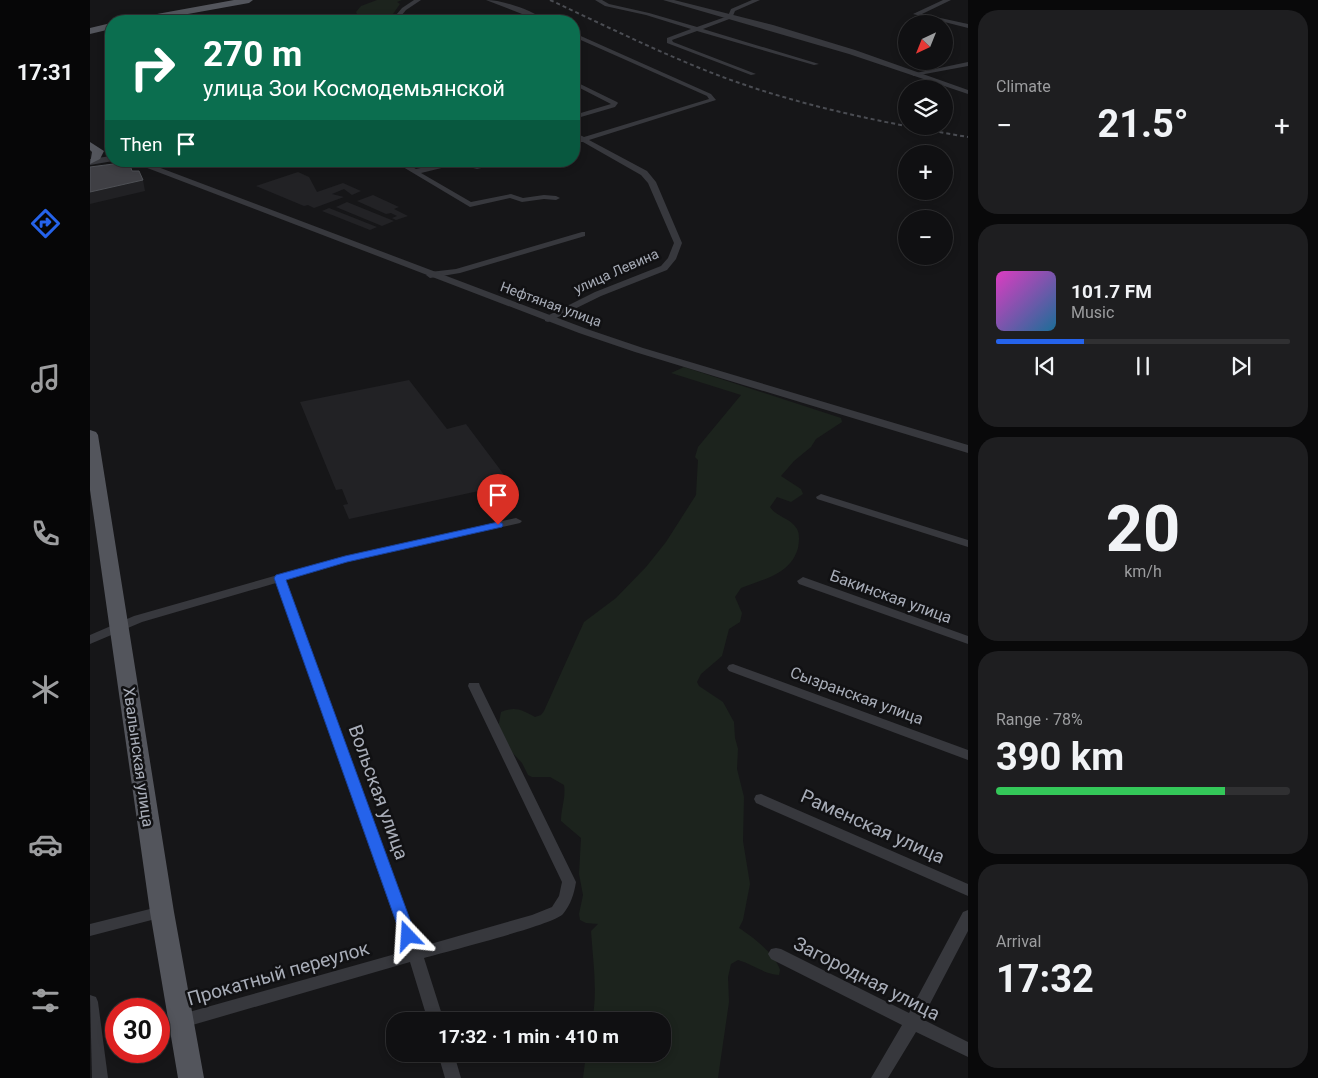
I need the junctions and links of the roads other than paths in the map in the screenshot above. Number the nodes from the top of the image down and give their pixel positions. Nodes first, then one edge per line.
1 (249, 0) edge
2 (418, 0) edge
3 (489, 0) edge
4 (598, 0) edge
5 (666, 0) edge
6 (757, 0) edge
7 (948, 0) edge
8 (168, 15) edge
9 (399, 15) edge
10 (530, 15) edge
11 (730, 17) junction
12 (968, 19) edge
13 (959, 24) junction
14 (968, 26) edge
15 (105, 27) edge
16 (698, 29) junction
17 (90, 31) edge
18 (580, 38) edge
19 (816, 64) dead end
20 (968, 64) edge
21 (753, 74) dead end
22 (914, 74) junction
23 (580, 86) edge
24 (968, 92) edge
25 (580, 115) edge
26 (580, 137) edge
27 (584, 139) junction
28 (580, 140) edge
29 (92, 146) edge
30 (105, 151) edge
31 (105, 160) edge
32 (90, 162) edge
33 (147, 167) edge
34 (406, 167) edge
35 (436, 167) edge
36 (414, 172) junction
37 (556, 198) dead end
38 (582, 234) dead end
39 (430, 275) junction
40 (548, 319) junction
41 (91, 442) edge
42 (968, 449) edge
43 (821, 497) dead end
44 (516, 521) dead end
45 (968, 544) edge
46 (280, 578) junction
47 (803, 582) dead end
48 (120, 629) junction
49 (90, 640) edge
50 (968, 640) edge
51 (733, 668) dead end
52 (474, 686) dead end
53 (968, 755) edge
54 (761, 799) dead end
55 (968, 890) edge
56 (162, 912) junction
57 (968, 916) edge
58 (90, 930) edge
59 (776, 954) dead end
60 (415, 955) junction
61 (90, 1002) edge
62 (433, 1012) edge
63 (182, 1021) junction
64 (912, 1023) junction
65 (968, 1050) edge
66 (448, 1062) edge
67 (100, 1078) edge
68 (191, 1078) edge
69 (453, 1078) edge
70 (879, 1078) edge

1 - 8 main road
2 - 9 street
3 - 10 street
4 - 16 street
5 - 11 street
6 - 11 street
7 - 13 street
11 - 16 street
11 - 22 street
12 - 13 street
13 - 14 street
15 - 17 main road
16 - 19 street
16 - 21 street
18 - 27 street
20 - 22 street
22 - 24 street
23 - 25 street
26 - 27 street, улица Левина
27 - 28 street
27 - 40 street, улица Левина
29 - 30 street
29 - 32 main road
31 - 32 street
33 - 39 street, Нефтяная улица
34 - 36 street
35 - 36 street
36 - 37 street
38 - 39 street
39 - 40 street, Нефтяная улица
40 - 42 street, Нефтяная улица
41 - 48 main road, Хвалынская улица
43 - 45 street
44 - 46 street
46 - 48 street
46 - 60 street, Вольская улица
47 - 50 street, Бакинская улица
48 - 49 street
48 - 56 main road, Хвалынская улица
51 - 53 street, Сызранская улица
52 - 60 street, Прокатный переулок
54 - 55 street, Раменская улица
56 - 58 street
56 - 63 main road, Хвалынская улица
57 - 64 street
59 - 64 street, Загородная улица
60 - 62 street, Вольская улица
60 - 63 street, Прокатный переулок
61 - 67 street
63 - 68 main road, Хвалынская улица
64 - 65 street, Загородная улица
64 - 70 street
66 - 69 street

